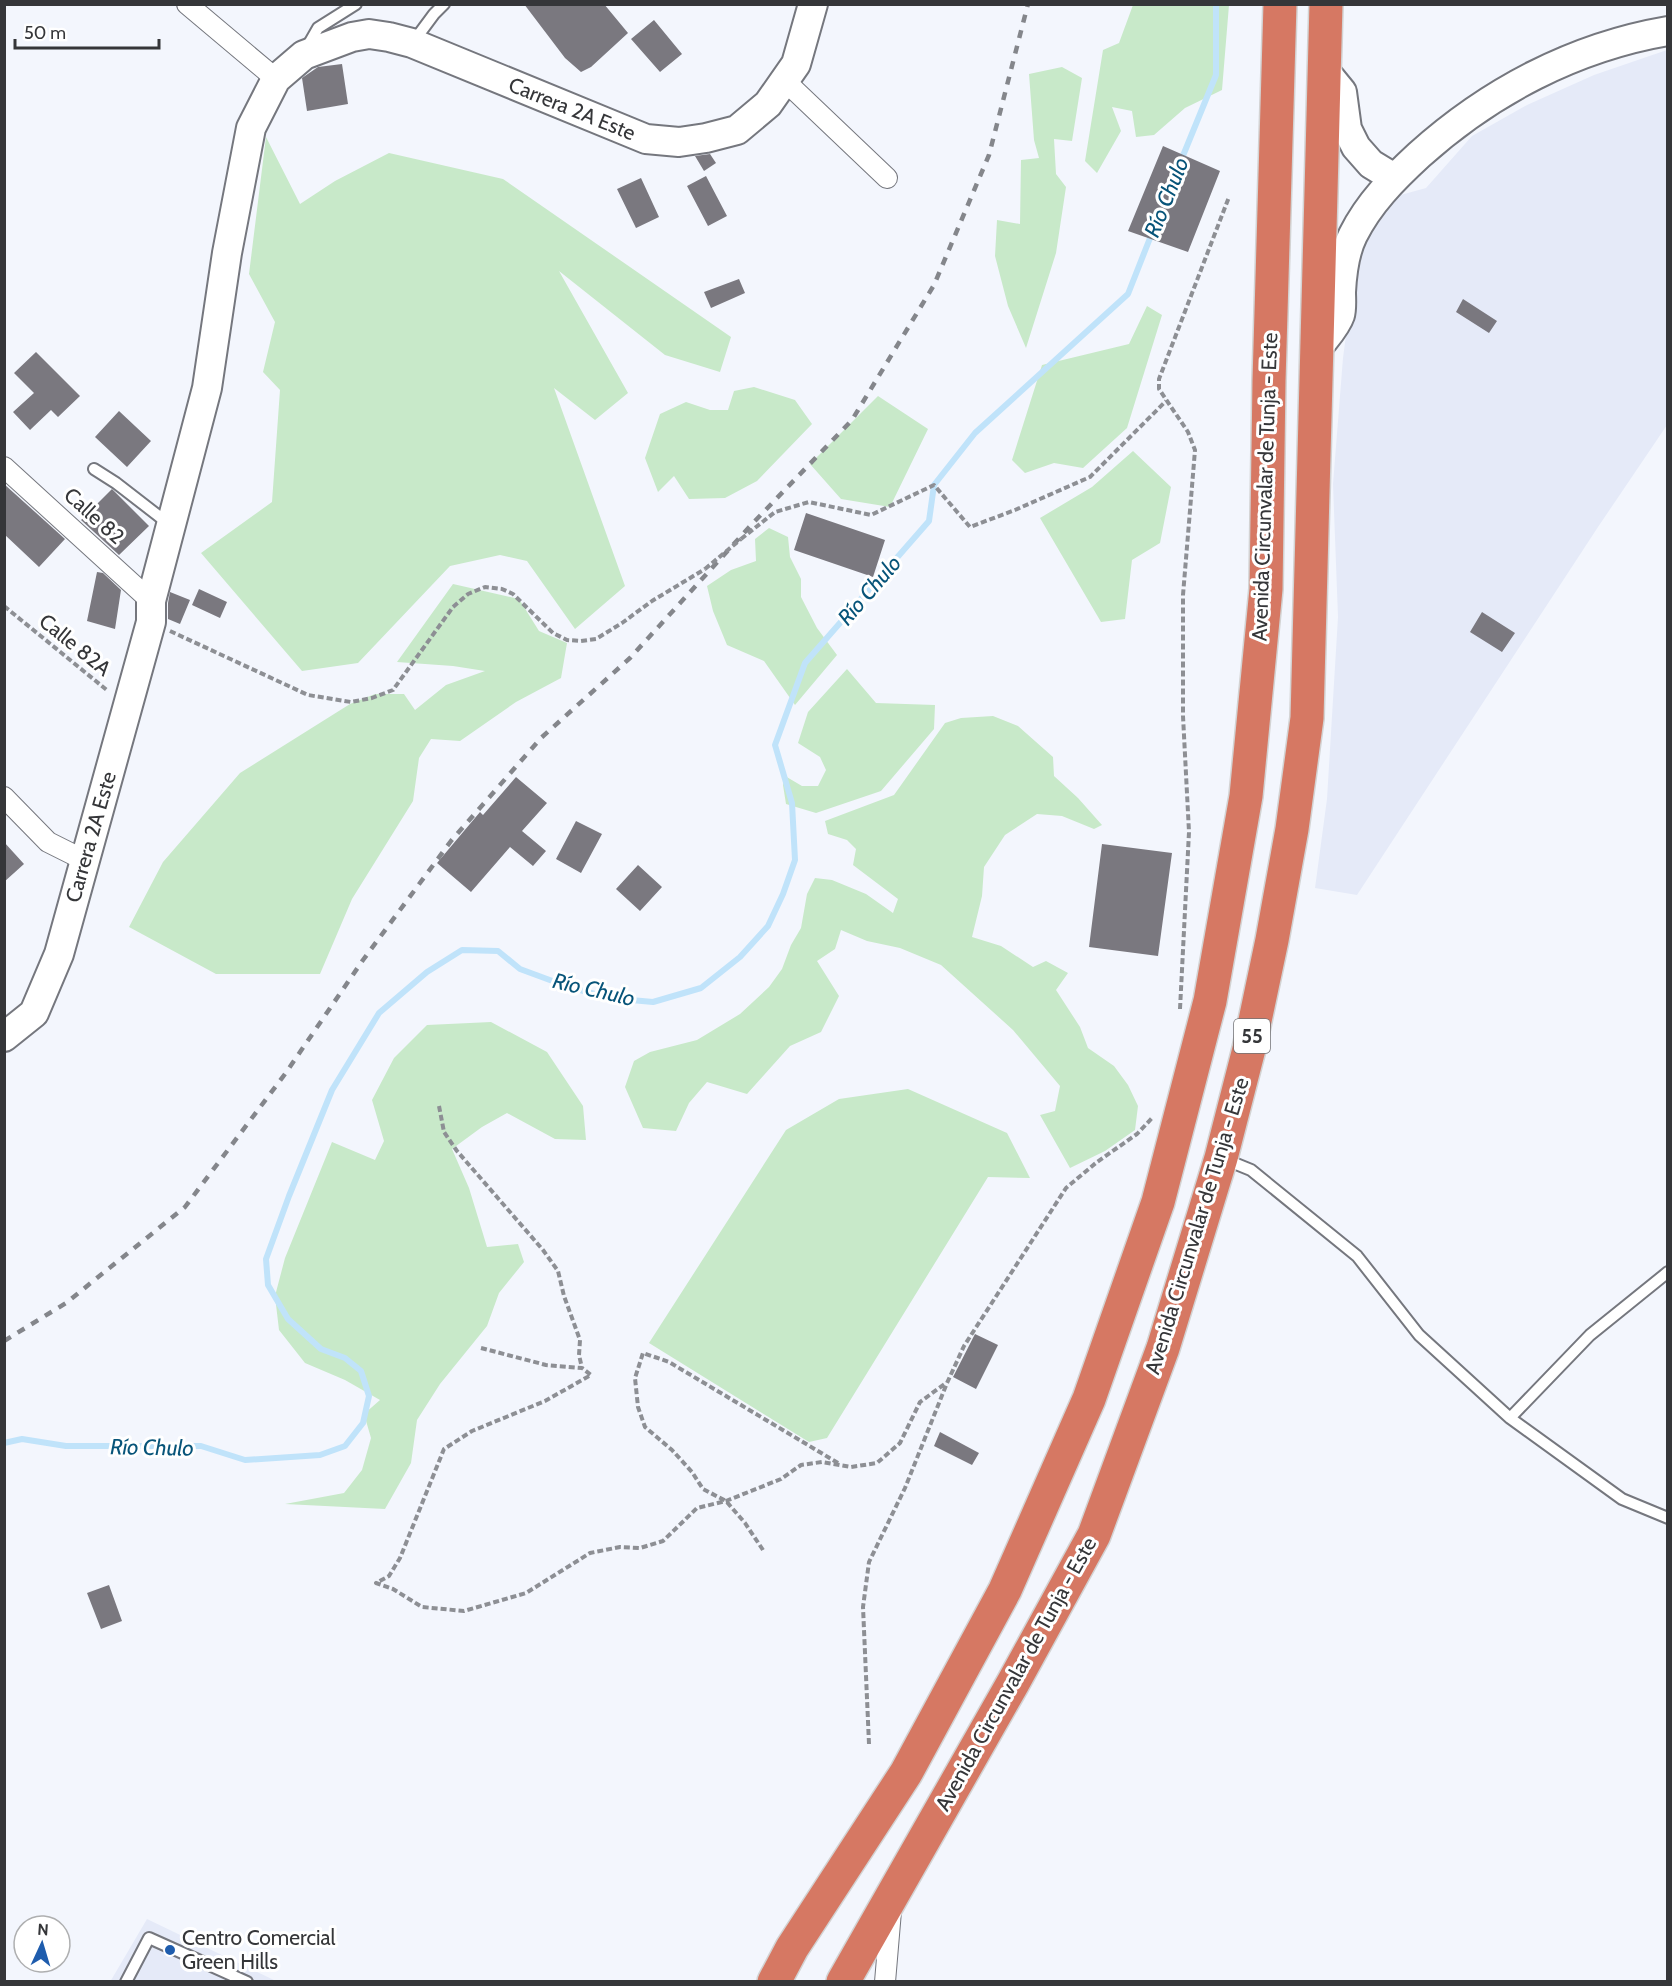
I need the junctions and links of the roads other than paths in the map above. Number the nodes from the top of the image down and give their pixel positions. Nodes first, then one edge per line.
1 (187, 4) edge
2 (356, 4) edge
3 (444, 4) edge
4 (813, 4) edge
5 (1280, 4) edge
6 (1326, 4) edge
7 (1668, 31) edge
8 (412, 44) junction
9 (304, 55) junction
10 (1324, 70) junction
11 (276, 79) junction
12 (784, 80) junction
13 (887, 178) dead end
14 (1394, 178) junction
15 (1317, 349) junction
16 (4, 467) edge
17 (94, 469) dead end
18 (171, 526) junction
19 (151, 612) junction
20 (4, 796) edge
21 (84, 860) junction
22 (4, 1037) edge
23 (1221, 1158) junction
24 (1668, 1272) edge
25 (1510, 1418) junction
26 (1668, 1518) edge
27 (892, 1896) junction
28 (126, 1982) edge
29 (247, 1982) edge
30 (774, 1982) edge
31 (843, 1982) edge
32 (885, 1982) edge

1 - 11 street
2 - 9 lane
3 - 8 lane
4 - 12 street, Carrera 2A Este
5 - 30 highway, Avenida Circunvalar de Tunja - Este / 55
6 - 10 highway, Avenida Circunvalar de Tunja - Este / 55
7 - 14 street
8 - 9 street, Carrera 2A Este
8 - 12 street, Carrera 2A Este
9 - 11 street, Carrera 2A Este
10 - 14 street
10 - 15 highway, Avenida Circunvalar de Tunja - Este / 55
11 - 18 street, Carrera 2A Este
12 - 13 street
14 - 15 street
15 - 23 highway, Avenida Circunvalar de Tunja - Este / 55
16 - 19 street, Calle 82
17 - 18 lane
18 - 19 street, Carrera 2A Este
19 - 21 street, Carrera 2A Este
20 - 21 street
21 - 22 street, Carrera 2A Este
23 - 25 lane
23 - 27 highway, Avenida Circunvalar de Tunja - Este / 55
24 - 25 lane
25 - 26 lane
27 - 31 highway, Avenida Circunvalar de Tunja - Este / 55
27 - 32 street
28 - 29 lane

